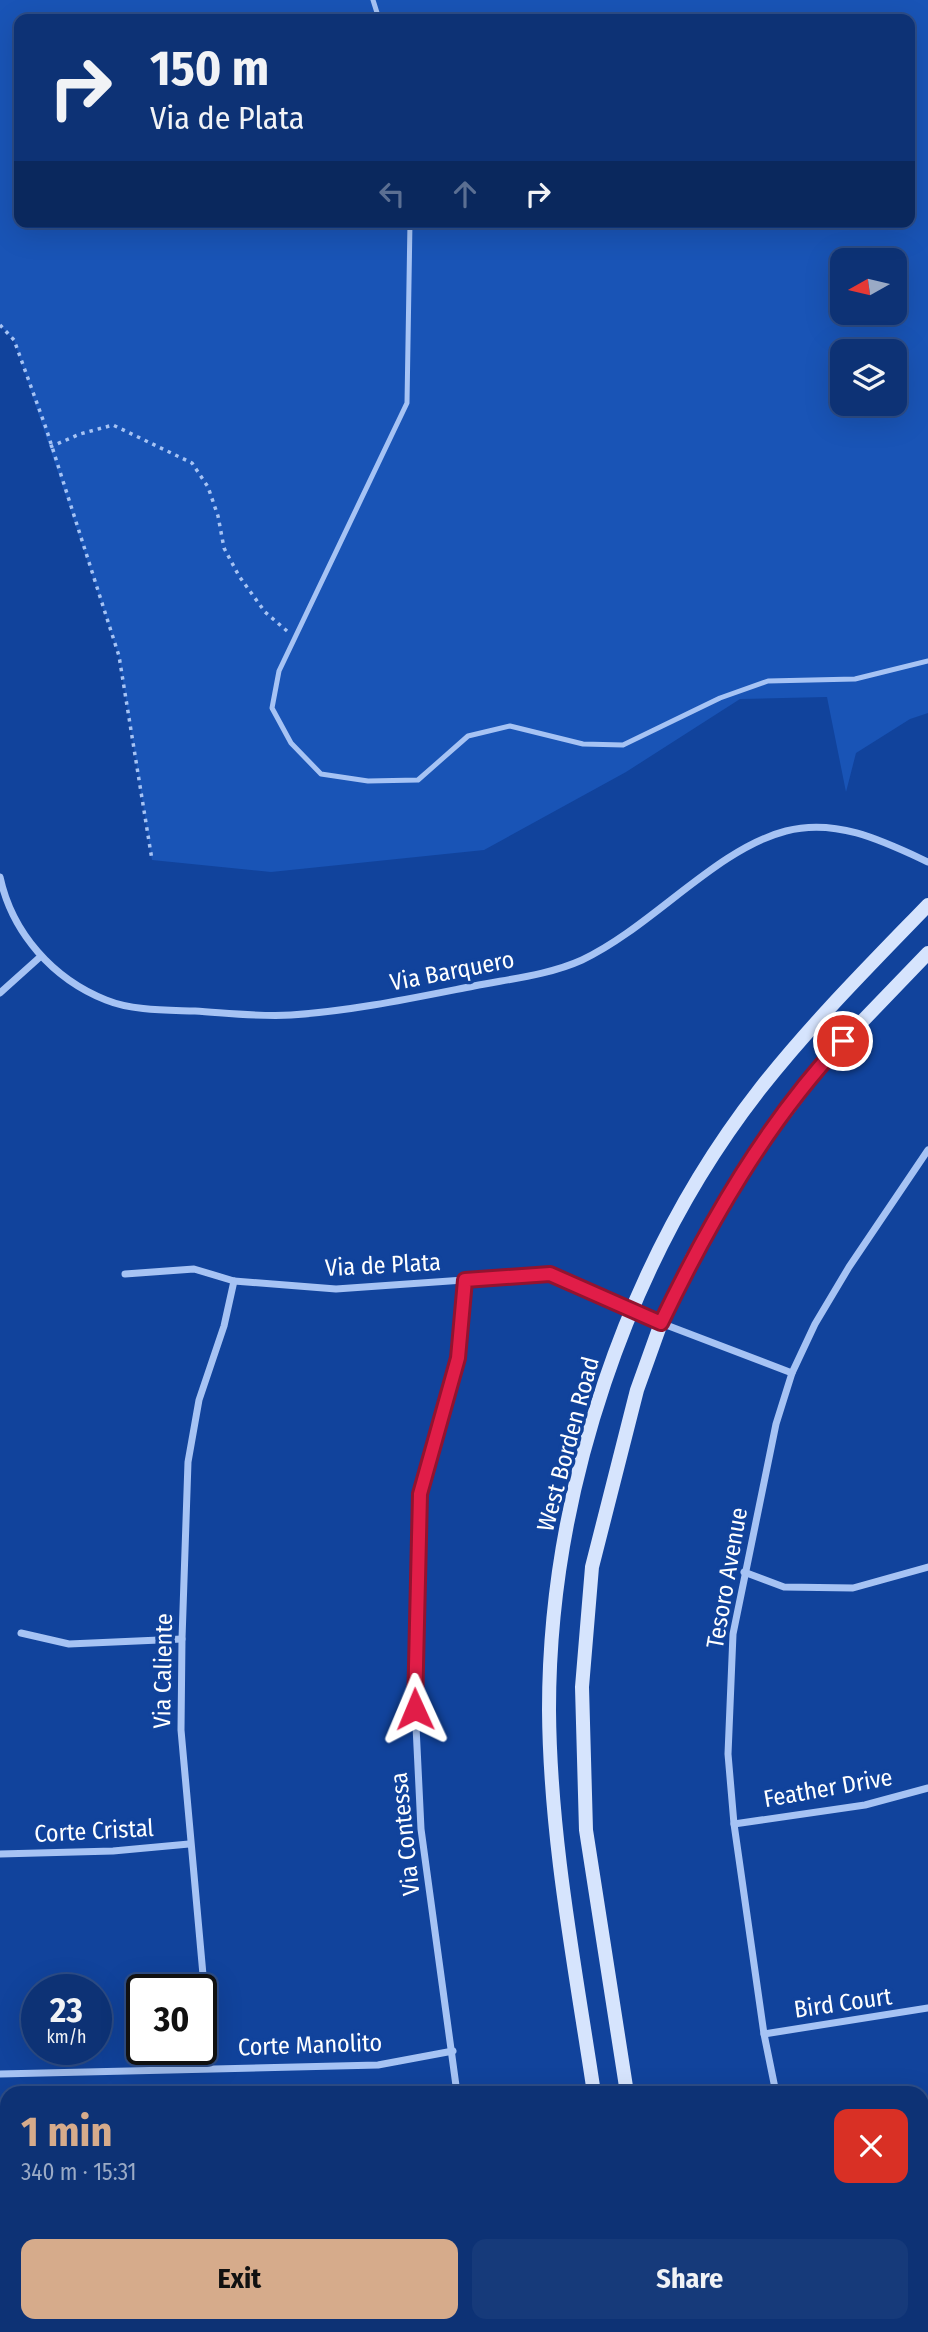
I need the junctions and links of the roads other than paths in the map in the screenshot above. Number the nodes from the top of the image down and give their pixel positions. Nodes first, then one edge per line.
1 (410, 228) edge
2 (928, 661) edge
3 (928, 862) edge
4 (0, 877) edge
5 (928, 905) edge
6 (928, 953) edge
7 (40, 957) junction
8 (0, 993) edge
9 (928, 1150) edge
10 (125, 1274) dead end
11 (465, 1280) junction
12 (234, 1281) junction
13 (632, 1312) junction
14 (661, 1323) junction
15 (792, 1373) junction
16 (928, 1567) edge
17 (744, 1572) junction
18 (20, 1633) dead end
19 (182, 1639) junction
20 (928, 1788) edge
21 (734, 1824) junction
22 (189, 1844) junction
23 (0, 1854) edge
24 (928, 2008) edge
25 (764, 2034) junction
26 (453, 2051) junction
27 (208, 2067) junction
28 (0, 2074) edge
29 (456, 2086) edge
30 (593, 2086) edge
31 (626, 2086) edge
32 (775, 2086) edge

1 - 2 lane
3 - 7 street, Via Barquero
4 - 7 street, Via Barquero
5 - 13 main road, West Borden Road
6 - 14 main road
7 - 8 street
9 - 15 street, Tesoro Avenue
10 - 12 street, Via de Plata
11 - 12 street, Via de Plata
11 - 13 street, Via de Plata
11 - 26 street, Via Contessa
12 - 19 street, Via Caliente
13 - 14 street, Via de Plata
13 - 30 main road, West Borden Road
14 - 15 street, Via de Plata
14 - 31 main road
15 - 17 street, Tesoro Avenue
16 - 17 street
17 - 21 street, Tesoro Avenue
18 - 19 street
19 - 22 street, Via Caliente
20 - 21 street, Feather Drive
21 - 25 street, Tesoro Avenue
22 - 23 street, Corte Cristal
22 - 27 street, Via Caliente
24 - 25 street, Bird Court
25 - 32 street, Tesoro Avenue
26 - 27 street, Corte Manolito
26 - 29 street, Via Contessa
27 - 28 street, Corte Manolito

